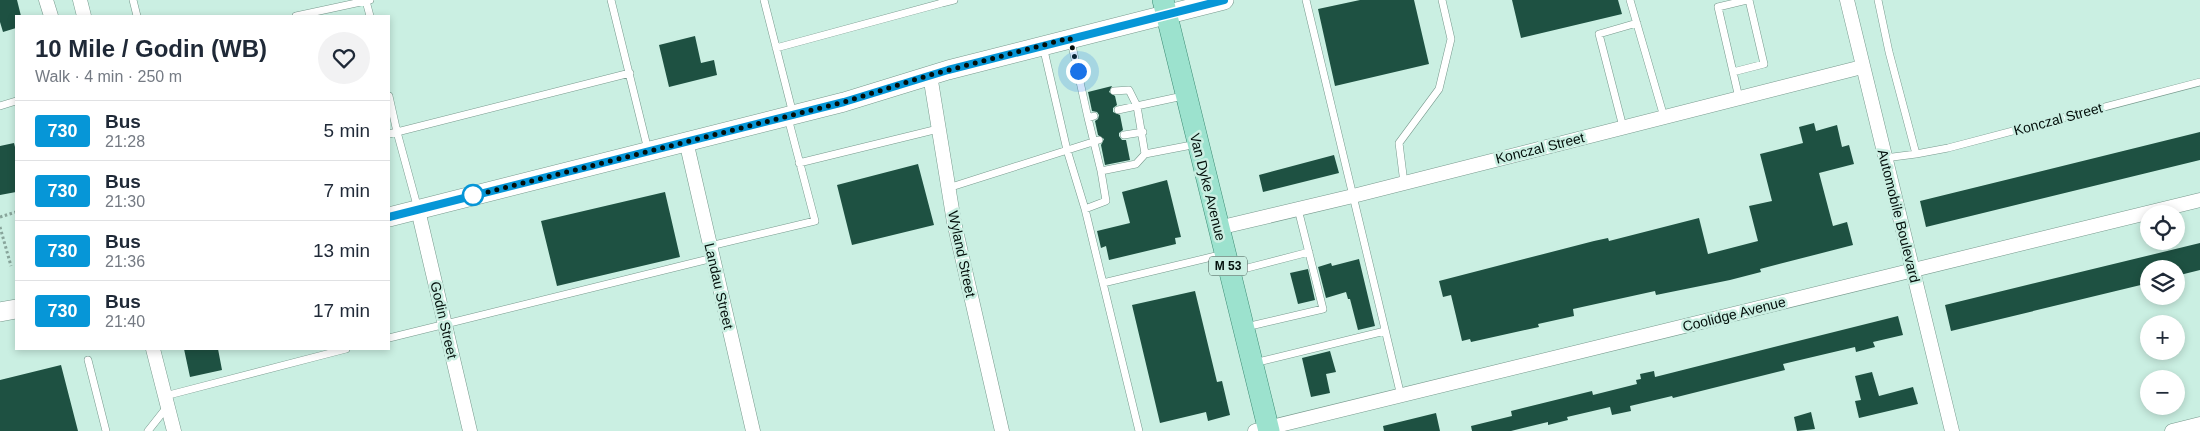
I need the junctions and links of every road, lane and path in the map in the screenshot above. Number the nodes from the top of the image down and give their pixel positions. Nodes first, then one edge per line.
1 (46, 0) edge
2 (80, 0) edge
3 (133, 0) edge
4 (368, 0) edge
5 (611, 0) edge
6 (764, 0) edge
7 (954, 0) edge
8 (1224, 0) edge
9 (1306, 0) edge
10 (1442, 0) edge
11 (1630, 0) edge
12 (1748, 0) edge
13 (1847, 0) edge
14 (1878, 0) edge
15 (942, 2) edge
16 (1165, 7) edge
17 (50, 15) edge
18 (84, 15) edge
19 (137, 15) edge
20 (300, 15) edge
21 (370, 15) edge
22 (1637, 23) junction
23 (1070, 38) junction
24 (1042, 46) junction
25 (776, 48) junction
26 (1862, 67) junction
27 (1733, 72) junction
28 (630, 73) junction
29 (930, 75) junction
30 (2200, 82) edge
31 (1114, 91) dead end
32 (1186, 95) junction
33 (1739, 98) junction
34 (390, 100) edge
35 (15, 101) edge
36 (0, 106) edge
37 (1137, 106) junction
38 (1118, 110) dead end
39 (790, 115) junction
40 (1664, 117) junction
41 (1623, 127) junction
42 (938, 129) junction
43 (397, 132) junction
44 (1143, 132) junction
45 (390, 134) edge
46 (1124, 135) dead end
47 (1097, 141) junction
48 (686, 142) junction
49 (1198, 144) junction
50 (1067, 150) junction
51 (649, 151) junction
52 (1145, 154) junction
53 (1916, 154) junction
54 (1885, 158) junction
55 (799, 163) junction
56 (1101, 171) junction
57 (1404, 183) junction
58 (948, 188) junction
59 (1353, 196) junction
60 (2200, 200) edge
61 (1085, 209) junction
62 (1298, 209) junction
63 (418, 210) junction
64 (15, 212) edge
65 (0, 217) edge
66 (390, 217) edge
67 (0, 227) edge
68 (1218, 228) junction
69 (711, 252) junction
70 (1309, 252) junction
71 (1227, 263) junction
72 (11, 266) dead end
73 (1913, 270) junction
74 (1103, 283) junction
75 (15, 308) edge
76 (0, 312) edge
77 (444, 323) junction
78 (1243, 328) junction
79 (1385, 331) junction
80 (390, 338) edge
81 (152, 350) edge
82 (343, 350) edge
83 (88, 360) dead end
84 (1252, 364) junction
85 (1401, 396) junction
86 (166, 401) junction
87 (2200, 424) edge
88 (1264, 430) edge
89 (106, 431) edge
90 (148, 431) edge
91 (174, 431) edge
92 (470, 431) edge
93 (753, 431) edge
94 (1002, 431) edge
95 (1139, 431) edge
96 (1952, 431) edge
97 (2172, 431) edge

1 - 17 street
2 - 18 street
3 - 19 lane
4 - 20 lane
4 - 21 lane
5 - 28 lane
6 - 25 lane
7 - 15 lane
8 - 16 main road
9 - 59 lane
10 - 57 lane
11 - 22 lane
12 - 27 lane
12 - 27 lane
13 - 26 street, Automobile Boulevard
14 - 53 lane
15 - 25 lane
16 - 23 main road
16 - 32 main road, Van Dyke Avenue / M 53
22 - 40 lane
22 - 41 lane
23 - 24 main road
23 - 47 lane
24 - 29 main road
24 - 50 lane
25 - 39 lane
26 - 33 street, Konczal Street
26 - 54 street, Automobile Boulevard
27 - 33 lane
28 - 43 lane
28 - 51 lane
29 - 39 main road
29 - 42 street, Wyland Street
30 - 53 lane, Konczal Street
31 - 37 lane
32 - 37 lane
32 - 49 main road, Van Dyke Avenue / M 53
33 - 40 street, Konczal Street
34 - 43 lane
35 - 36 lane
37 - 38 lane
37 - 44 lane
39 - 48 main road
39 - 55 lane
40 - 41 street, Konczal Street
41 - 57 street, Konczal Street
42 - 55 lane
42 - 58 street, Wyland Street
43 - 45 lane
43 - 63 lane
44 - 46 lane
44 - 52 lane
47 - 50 lane
47 - 56 lane
48 - 51 main road
48 - 69 street, Landau Street
49 - 52 lane
49 - 68 main road, Van Dyke Avenue / M 53
50 - 58 lane
50 - 61 lane
51 - 63 main road
52 - 56 lane
53 - 54 lane, Konczal Street
54 - 73 street, Automobile Boulevard
55 - 69 lane
56 - 61 lane
57 - 59 street, Konczal Street
58 - 94 street, Wyland Street
59 - 62 street, Konczal Street
59 - 79 lane
60 - 73 street, Coolidge Avenue
61 - 74 lane
62 - 68 street, Konczal Street
62 - 70 lane
63 - 66 main road
63 - 77 street, Godin Street
64 - 65 path
67 - 72 path
68 - 71 main road, Van Dyke Avenue / M 53
69 - 77 lane
69 - 93 street, Landau Street
70 - 71 lane
70 - 78 lane
71 - 74 lane
71 - 78 main road, Van Dyke Avenue / M 53
73 - 85 street, Coolidge Avenue
73 - 96 street, Automobile Boulevard
74 - 95 lane
75 - 76 main road
77 - 80 lane
77 - 92 street, Godin Street
78 - 84 main road, Van Dyke Avenue / M 53
79 - 84 lane
79 - 85 lane
81 - 86 street
82 - 86 lane
83 - 89 lane
84 - 88 main road, Van Dyke Avenue / M 53
85 - 88 street, Coolidge Avenue
86 - 90 lane
86 - 91 street
87 - 97 street

